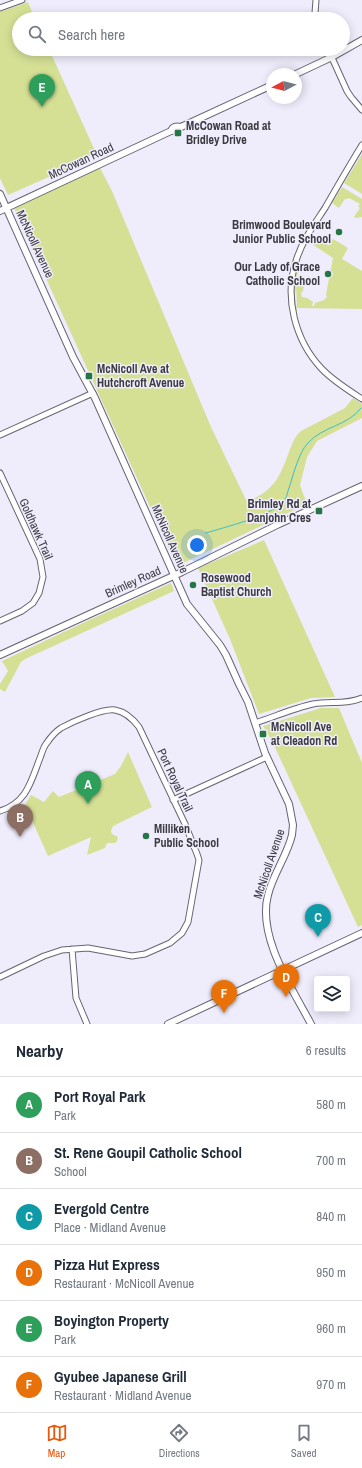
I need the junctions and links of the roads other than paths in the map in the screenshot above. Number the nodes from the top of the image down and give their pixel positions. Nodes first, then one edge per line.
1 (22, 0) edge
2 (316, 0) edge
3 (0, 8) edge
4 (315, 12) edge
5 (362, 40) edge
6 (350, 47) edge
7 (332, 57) joint
8 (302, 71) edge
9 (266, 88) edge
10 (362, 110) edge
11 (362, 145) edge
12 (0, 194) edge
13 (6, 208) junction
14 (0, 211) edge
15 (93, 393) junction
16 (362, 399) edge
17 (0, 435) edge
18 (0, 473) edge
19 (362, 486) edge
20 (174, 576) junction
21 (0, 622) edge
22 (0, 655) edge
23 (362, 698) edge
24 (255, 723) junction
25 (266, 757) junction
26 (173, 800) junction
27 (0, 811) edge
28 (362, 933) edge
29 (72, 948) junction
30 (283, 970) junction
31 (0, 977) edge
32 (87, 1024) edge
33 (168, 1024) edge
34 (311, 1024) edge

1 - 3 street
2 - 4 street
5 - 6 main road
7 - 8 main road
7 - 10 street
9 - 13 main road, McCowan Road
11 - 16 street
12 - 13 main road, McNicoll Avenue
13 - 14 main road, McCowan Road
13 - 15 main road, McNicoll Avenue
15 - 17 street
15 - 20 main road, McNicoll Avenue
18 - 21 street, Goldhawk Trail
19 - 20 main road, Brimley Road
20 - 22 main road, Brimley Road
20 - 24 main road, McNicoll Avenue
23 - 24 street
24 - 25 main road, McNicoll Avenue
25 - 26 street
25 - 30 main road, McNicoll Avenue
26 - 27 street, Port Royal Trail
26 - 29 street, Port Royal Trail
28 - 30 main road
29 - 31 street, Port Royal Trail
29 - 32 street
30 - 33 main road
30 - 34 main road, McNicoll Avenue

